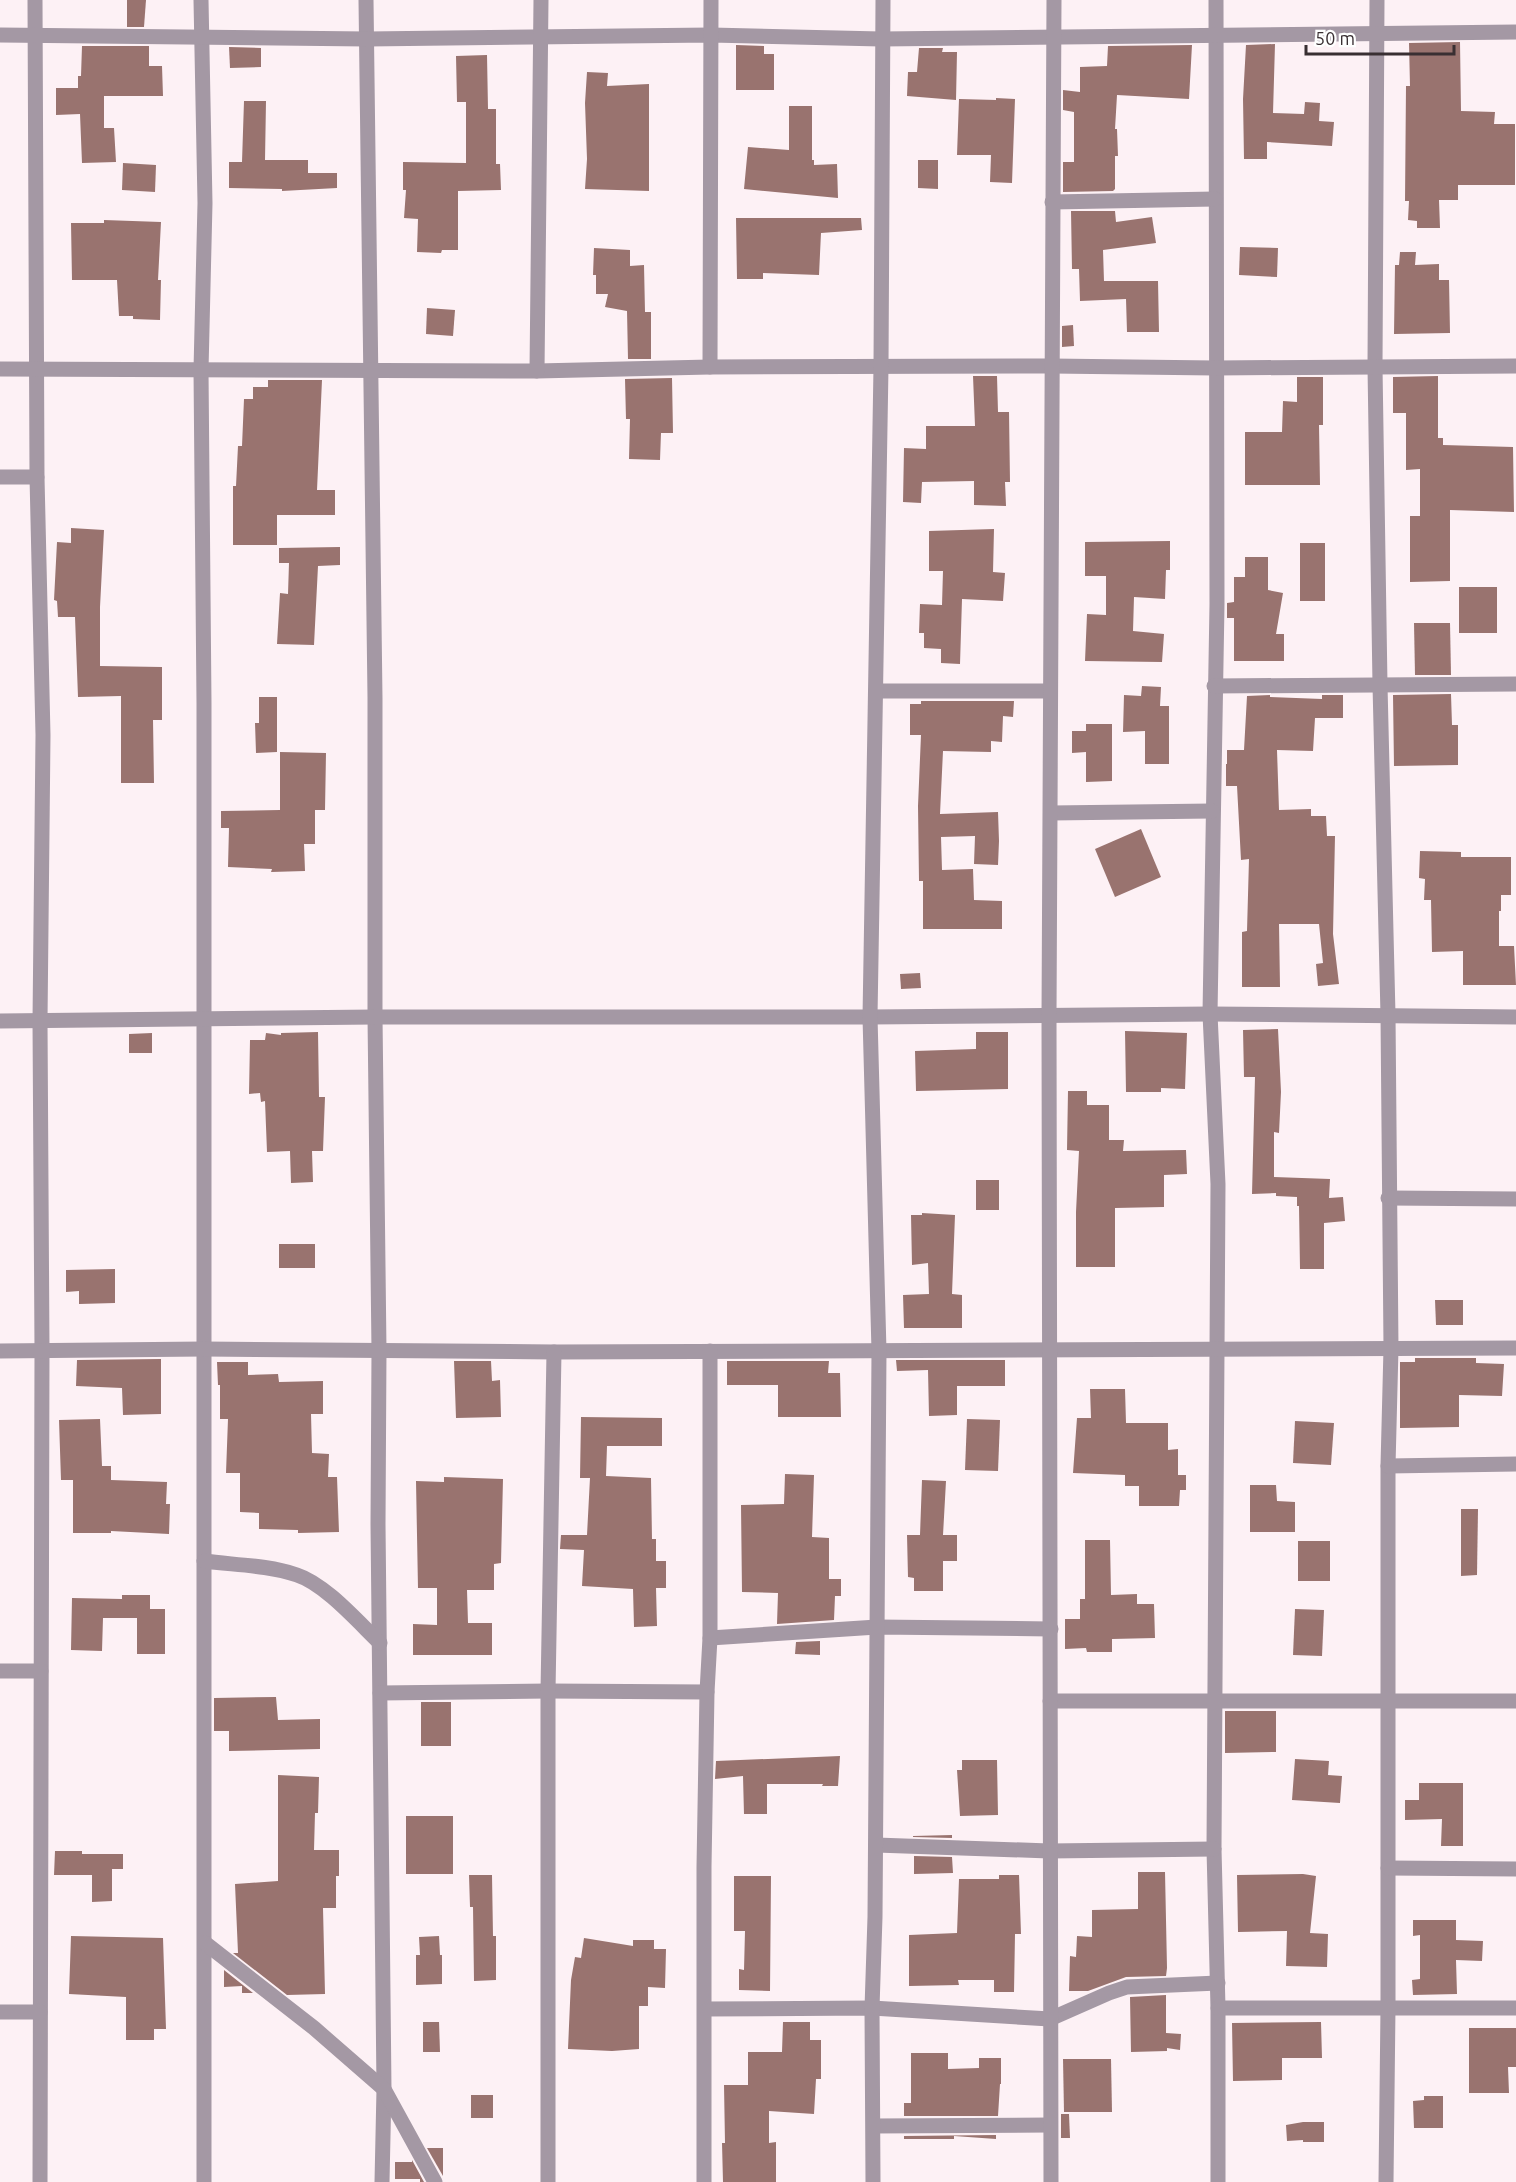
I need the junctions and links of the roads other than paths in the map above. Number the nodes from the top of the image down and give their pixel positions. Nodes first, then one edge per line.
1 (35, 0) edge
2 (201, 0) edge
3 (366, 0) edge
4 (541, 0) edge
5 (711, 0) edge
6 (883, 0) edge
7 (1054, 0) edge
8 (1216, 0) edge
9 (1377, 0) edge
10 (1516, 32) edge
11 (1216, 34) junction
12 (1377, 34) junction
13 (0, 35) edge
14 (36, 35) junction
15 (711, 35) junction
16 (1054, 37) junction
17 (201, 38) junction
18 (540, 38) junction
19 (367, 39) junction
20 (881, 39) junction
21 (1215, 199) junction
22 (1052, 201) junction
23 (1051, 366) junction
24 (1516, 366) edge
25 (710, 367) junction
26 (881, 367) junction
27 (1375, 367) junction
28 (1215, 368) junction
29 (0, 369) edge
30 (36, 370) junction
31 (201, 370) junction
32 (372, 370) junction
33 (537, 370) junction
34 (0, 477) edge
35 (37, 477) junction
36 (1516, 684) edge
37 (1380, 685) junction
38 (1214, 686) junction
39 (876, 691) junction
40 (1050, 691) junction
41 (1212, 812) junction
42 (1051, 813) junction
43 (1210, 1014) junction
44 (1049, 1016) junction
45 (1388, 1016) junction
46 (375, 1017) junction
47 (870, 1017) junction
48 (1516, 1017) edge
49 (204, 1018) junction
50 (0, 1021) edge
51 (40, 1021) junction
52 (1388, 1198) junction
53 (1516, 1199) edge
54 (1391, 1348) junction
55 (1516, 1348) edge
56 (204, 1349) junction
57 (1050, 1349) junction
58 (42, 1350) junction
59 (379, 1350) junction
60 (710, 1350) junction
61 (1218, 1350) junction
62 (0, 1351) edge
63 (879, 1351) junction
64 (554, 1352) junction
65 (1516, 1464) edge
66 (1388, 1466) junction
67 (204, 1562) junction
68 (877, 1627) junction
69 (1051, 1629) junction
70 (710, 1638) junction
71 (380, 1643) junction
72 (0, 1671) edge
73 (41, 1671) junction
74 (548, 1691) junction
75 (706, 1692) junction
76 (380, 1693) junction
77 (1216, 1700) junction
78 (1050, 1701) junction
79 (1387, 1701) junction
80 (1516, 1701) edge
81 (876, 1845) junction
82 (1214, 1849) junction
83 (1049, 1851) junction
84 (1388, 1868) junction
85 (1516, 1869) edge
86 (205, 1943) junction
87 (1218, 1983) junction
88 (1388, 2007) junction
89 (872, 2008) junction
90 (1218, 2008) junction
91 (1516, 2008) edge
92 (705, 2009) junction
93 (0, 2012) edge
94 (40, 2012) junction
95 (1050, 2019) junction
96 (384, 2089) junction
97 (1050, 2125) junction
98 (874, 2126) junction
99 (39, 2182) edge
100 (204, 2182) edge
101 (382, 2182) edge
102 (435, 2182) edge
103 (548, 2182) edge
104 (704, 2182) edge
105 (873, 2182) edge
106 (1051, 2182) edge
107 (1218, 2182) edge
108 (1386, 2182) edge

1 - 14 street
2 - 17 street
3 - 19 street
4 - 18 street
5 - 15 street
6 - 20 street
7 - 16 street
8 - 11 street
9 - 12 street
10 - 12 street
11 - 12 street
11 - 16 street
11 - 21 street
12 - 27 street
13 - 14 street
14 - 17 street
14 - 30 street
15 - 18 street
15 - 20 street
15 - 25 street
16 - 20 street
16 - 22 street
17 - 19 street
17 - 31 street
18 - 19 street
18 - 33 street
19 - 32 street
20 - 26 street
21 - 22 street
21 - 28 street
22 - 23 street
23 - 26 street
23 - 28 street
23 - 40 street
24 - 27 street
25 - 26 street
25 - 33 street
26 - 39 street
27 - 28 street
27 - 37 street
28 - 38 street
29 - 30 street
30 - 31 street
30 - 35 street
31 - 32 street
31 - 49 street
32 - 33 street
32 - 46 street
34 - 35 street
35 - 51 street
36 - 37 street
37 - 38 street
37 - 45 street
38 - 41 street
39 - 40 street
39 - 47 street
40 - 42 street
41 - 42 street
41 - 43 street
42 - 44 street
43 - 44 street
43 - 45 street
43 - 61 street
44 - 47 street
44 - 57 street
45 - 48 street
45 - 52 street
46 - 47 street
46 - 49 street
46 - 59 street
47 - 63 street
49 - 51 street
49 - 56 street
50 - 51 street
51 - 58 street
52 - 53 street
52 - 54 street
54 - 55 street
54 - 61 street
54 - 66 street
56 - 58 street
56 - 59 street
56 - 67 street
57 - 61 street
57 - 63 street
57 - 69 street
58 - 62 street
58 - 73 street
59 - 64 street
59 - 71 street
60 - 63 street
60 - 64 street
60 - 70 street
61 - 77 street
63 - 68 street
64 - 74 street
65 - 66 street
66 - 79 street
67 - 71 street
67 - 86 street
68 - 69 street
68 - 70 street
68 - 81 street
69 - 78 street
70 - 75 street
71 - 76 street
72 - 73 street
73 - 94 street
74 - 75 street
74 - 76 street
74 - 103 street
75 - 92 street
76 - 96 street
77 - 78 street
77 - 79 street
77 - 82 street
78 - 83 street
79 - 80 street
79 - 84 street
81 - 83 street
81 - 89 street
82 - 83 street
82 - 87 street
83 - 95 street
84 - 85 street
84 - 88 street
86 - 96 street
86 - 100 street
87 - 90 street
87 - 95 street
88 - 90 street
88 - 91 street
88 - 108 street
89 - 92 street
89 - 95 street
89 - 98 street
90 - 107 street
92 - 104 street
93 - 94 street
94 - 99 street
95 - 97 street
96 - 101 street
96 - 102 street
97 - 98 street
97 - 106 street
98 - 105 street

